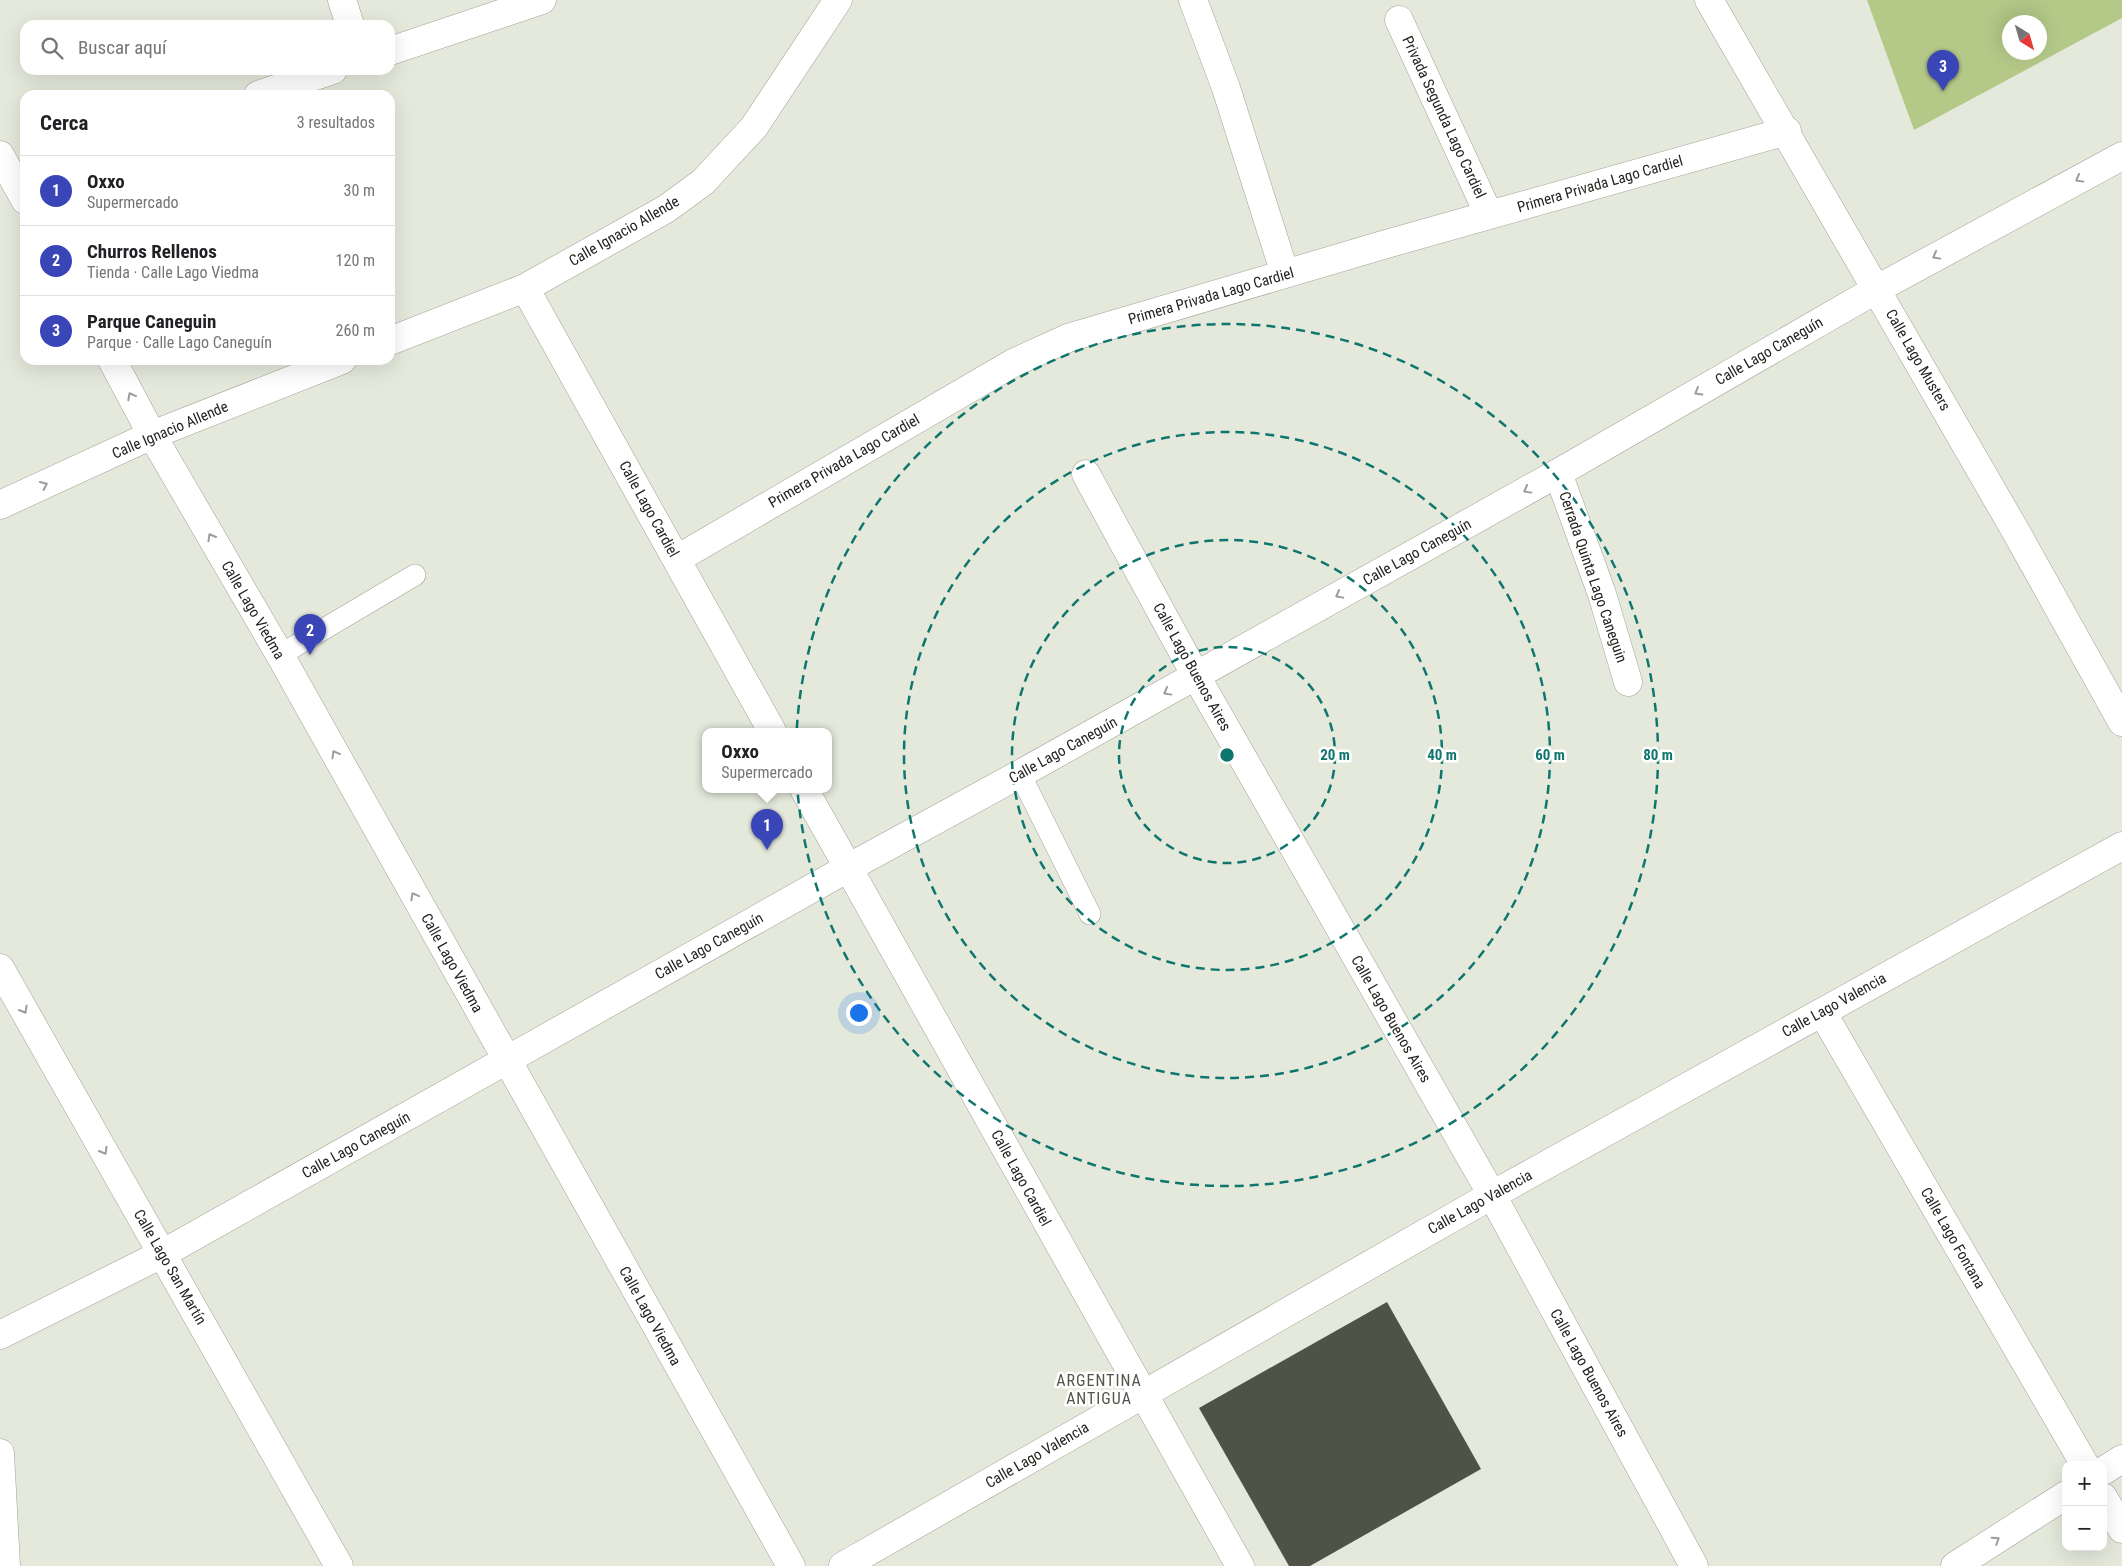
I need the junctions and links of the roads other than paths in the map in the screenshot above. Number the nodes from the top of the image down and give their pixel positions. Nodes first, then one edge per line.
1 (342, 0) edge
2 (838, 0) edge
3 (1193, 0) edge
4 (1709, 0) edge
5 (529, 2) edge
6 (348, 20) edge
7 (1399, 20) dead end
8 (395, 49) edge
9 (318, 75) edge
10 (273, 90) edge
11 (1787, 132) junction
12 (2122, 156) edge
13 (1489, 215) junction
14 (1285, 274) junction
15 (525, 288) junction
16 (1877, 289) junction
17 (395, 339) edge
18 (115, 365) edge
19 (329, 365) edge
20 (152, 435) junction
21 (1558, 473) junction
22 (1086, 474) dead end
23 (0, 505) edge
24 (677, 559) junction
25 (415, 575) dead end
26 (280, 655) junction
27 (1196, 676) junction
28 (1628, 682) dead end
29 (2122, 722) edge
30 (770, 728) edge
31 (1020, 774) junction
32 (806, 793) edge
33 (2122, 846) edge
34 (848, 868) junction
35 (1090, 914) dead end
36 (0, 968) edge
37 (1822, 1012) junction
38 (506, 1061) junction
39 (1492, 1195) junction
40 (162, 1254) junction
41 (0, 1335) edge
42 (1143, 1395) junction
43 (0, 1453) edge
44 (2122, 1459) edge
45 (2083, 1461) edge
46 (2107, 1468) edge
47 (2062, 1498) edge
48 (2107, 1504) edge
49 (2122, 1529) edge
50 (6, 1566) edge
51 (339, 1566) edge
52 (792, 1566) edge
53 (843, 1566) edge
54 (1240, 1566) edge
55 (1694, 1566) edge
56 (1955, 1566) edge

1 - 6 street
2 - 15 street, Calle Ignacio Allende
3 - 14 street
4 - 11 street, Calle Lago Musters
5 - 8 street
7 - 13 street, Privada Segunda Lago Cardiel
9 - 10 street
11 - 13 street, Primera Privada Lago Cardiel
11 - 16 street, Calle Lago Musters
12 -> 16 street, Calle Lago Caneguín
13 - 14 street, Primera Privada Lago Cardiel
14 - 24 street, Primera Privada Lago Cardiel
15 - 17 street, Calle Ignacio Allende
15 - 24 street, Calle Lago Cardiel
16 -> 21 street, Calle Lago Caneguín
16 - 29 street, Calle Lago Musters
20 -> 18 street, Calle Lago Viedma
19 - 20 street, Calle Ignacio Allende
23 -> 20 street, Calle Ignacio Allende
26 -> 20 street, Calle Lago Viedma
21 -> 27 street, Calle Lago Caneguín
21 - 28 street, Cerrada Quinta Lago Caneguin
22 - 27 street, Calle Lago Buenos Aires
24 - 30 street, Calle Lago Cardiel
25 - 26 lane
38 -> 26 street, Calle Lago Viedma
27 -> 31 street, Calle Lago Caneguín
27 - 39 street, Calle Lago Buenos Aires
31 - 34 street, Calle Lago Caneguín
31 - 35 lane
32 - 34 street, Calle Lago Cardiel
33 - 37 street, Calle Lago Valencia
34 - 38 street, Calle Lago Caneguín
34 - 42 street, Calle Lago Cardiel
36 -> 40 street, Calle Lago San Martín
37 - 39 street, Calle Lago Valencia
37 - 45 street, Calle Lago Fontana
38 - 40 street, Calle Lago Caneguín
38 - 52 street, Calle Lago Viedma
39 - 42 street, Calle Lago Valencia
39 - 55 street, Calle Lago Buenos Aires
40 - 41 street, Calle Lago Caneguín
40 - 51 street, Calle Lago San Martín
42 - 53 street, Calle Lago Valencia
42 - 54 street, Calle Lago Cardiel
43 - 50 street
44 - 46 street
56 -> 47 street
48 - 49 street

